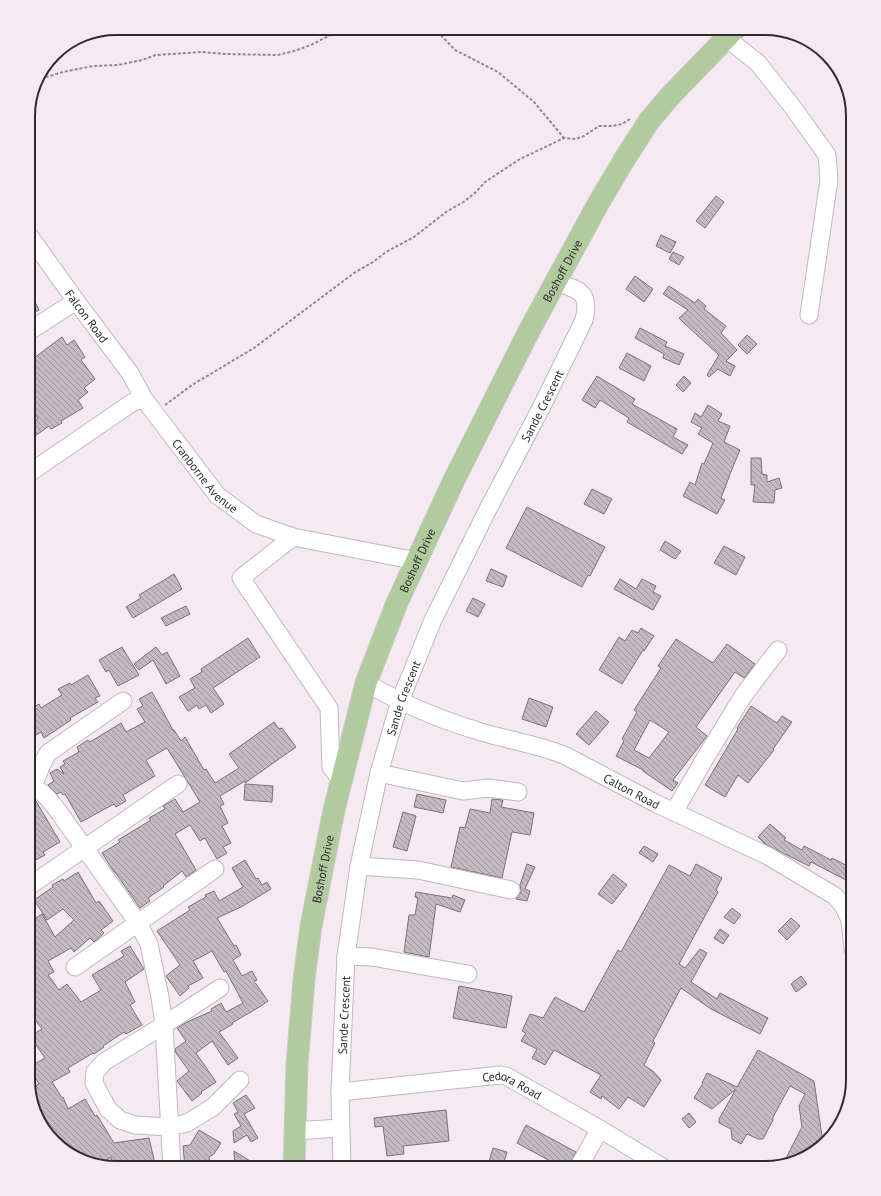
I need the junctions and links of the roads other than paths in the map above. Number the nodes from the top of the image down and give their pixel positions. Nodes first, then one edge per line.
1 (729, 35) edge
2 (733, 35) edge
3 (35, 244) edge
4 (556, 282) junction
5 (76, 301) junction
6 (809, 315) dead end
7 (35, 327) edge
8 (150, 405) junction
9 (35, 469) edge
10 (293, 537) junction
11 (417, 561) junction
12 (778, 650) dead end
13 (366, 683) junction
14 (123, 701) dead end
15 (400, 701) junction
16 (379, 773) junction
17 (35, 780) edge
18 (341, 780) junction
19 (178, 784) dead end
20 (35, 790) edge
21 (518, 792) dead end
22 (674, 812) junction
23 (84, 848) junction
24 (359, 866) junction
25 (215, 869) dead end
26 (35, 882) edge
27 (511, 890) dead end
28 (846, 911) edge
29 (138, 923) junction
30 (346, 956) junction
31 (75, 967) dead end
32 (468, 974) dead end
33 (220, 988) dead end
34 (164, 1025) junction
35 (240, 1080) dead end
36 (340, 1092) junction
37 (169, 1127) junction
38 (340, 1128) junction
39 (600, 1129) junction
40 (295, 1131) junction
41 (171, 1161) edge
42 (294, 1161) edge
43 (342, 1161) edge
44 (582, 1161) edge
45 (653, 1161) edge

1 - 4 main road, Boshoff Drive
2 - 6 street
3 - 5 street, Falcon Road
4 - 11 main road, Boshoff Drive
4 - 15 street, Sande Crescent
5 - 7 street
5 - 8 street, Falcon Road
8 - 9 street
8 - 10 street, Cranborne Avenue
10 - 11 street, Cranborne Avenue
10 - 18 street
11 - 13 main road, Boshoff Drive
12 - 22 street
13 - 15 street, Calton Road
13 - 18 main road, Boshoff Drive
14 - 17 street
15 - 16 street, Sande Crescent
15 - 22 street, Calton Road
16 - 21 street
16 - 24 street, Sande Crescent
18 - 40 main road, Boshoff Drive
19 - 23 street
20 - 23 street
22 - 28 street, Calton Road
23 - 26 street
23 - 29 street
24 - 27 street
24 - 30 street, Sande Crescent
25 - 29 street
29 - 31 street
29 - 34 street
30 - 32 street
30 - 36 street, Sande Crescent
33 - 34 street
34 - 37 street
34 - 37 street
35 - 37 street
36 - 38 street, Sande Crescent
36 - 39 street, Cedora Road
37 - 41 street
38 - 40 street
38 - 43 street, Sande Crescent
39 - 44 street
39 - 45 street, Cedora Road
40 - 42 main road, Boshoff Drive

